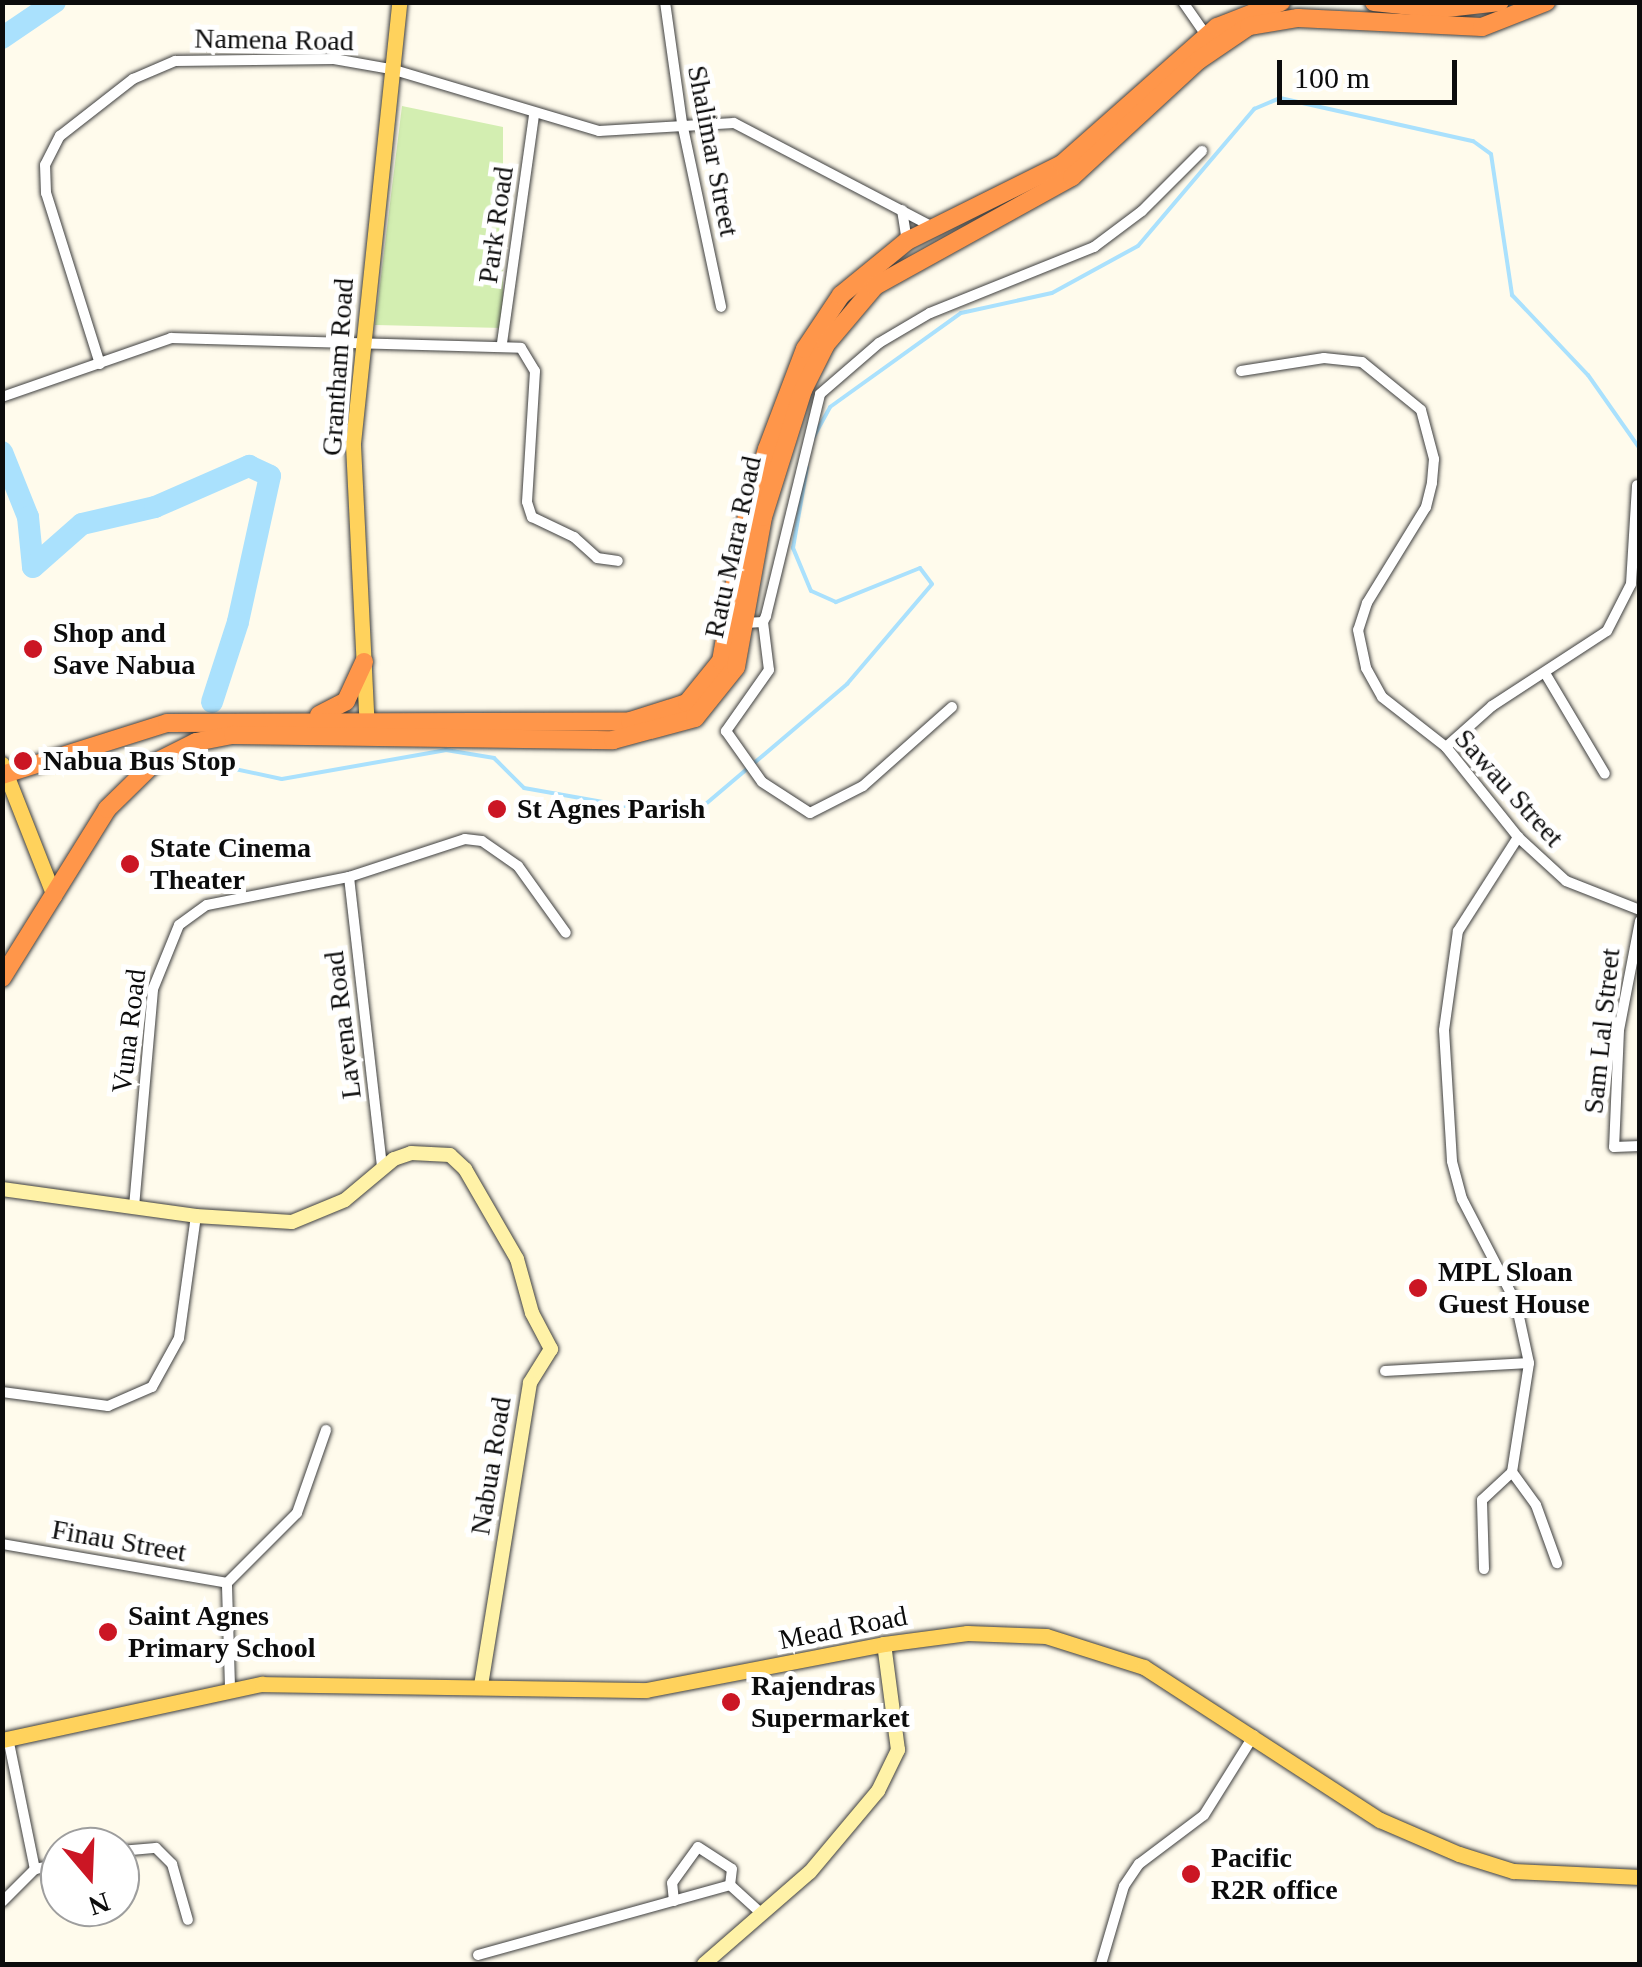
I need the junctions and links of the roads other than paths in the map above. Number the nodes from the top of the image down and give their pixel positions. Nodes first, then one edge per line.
1 (398, 2) edge
2 (664, 2) edge
3 (1183, 2) edge
4 (1281, 2) edge
5 (1374, 2) edge
6 (1500, 2) edge
7 (1546, 2) edge
8 (1206, 35) junction
9 (391, 69) junction
10 (534, 114) junction
11 (682, 123) junction
12 (1202, 152) dead end
13 (902, 210) junction
14 (934, 228) junction
15 (907, 242) junction
16 (721, 307) dead end
17 (363, 342) junction
18 (502, 344) junction
19 (100, 364) junction
20 (1241, 372) dead end
21 (2, 397) edge
22 (1637, 485) dead end
23 (618, 561) dead end
24 (754, 623) junction
25 (364, 662) junction
26 (1546, 673) junction
27 (952, 708) dead end
28 (309, 719) junction
29 (367, 727) junction
30 (1446, 748) junction
31 (4, 771) edge
32 (1605, 774) dead end
33 (1518, 837) junction
34 (349, 877) junction
35 (54, 896) junction
36 (1640, 910) edge
37 (1640, 921) edge
38 (566, 933) dead end
39 (2, 978) edge
40 (1640, 1146) edge
41 (382, 1168) junction
42 (2, 1189) edge
43 (134, 1207) junction
44 (196, 1216) junction
45 (1528, 1363) junction
46 (1385, 1371) dead end
47 (2, 1392) edge
48 (326, 1430) dead end
49 (1512, 1472) junction
50 (2, 1544) edge
51 (1557, 1563) dead end
52 (1484, 1569) dead end
53 (227, 1582) junction
54 (884, 1644) junction
55 (481, 1687) junction
56 (230, 1688) junction
57 (1254, 1734) junction
58 (5, 1739) edge
59 (140, 1849) edge
60 (40, 1868) edge
61 (34, 1869) junction
62 (1640, 1877) edge
63 (730, 1886) junction
64 (674, 1901) junction
65 (2, 1902) edge
66 (762, 1914) junction
67 (188, 1920) dead end
68 (478, 1954) dead end
69 (704, 1964) edge
70 (1101, 1964) edge

1 - 9 main road, Grantham Road
2 - 11 street, Shalimar Street
3 - 8 street
4 - 8 highway, Ratu Mara Road
5 - 6 highway
7 - 24 highway, Ratu Mara Road
8 - 14 highway, Ratu Mara Road
9 - 10 street, Namena Road
9 - 17 main road, Grantham Road
9 - 19 street, Namena Road
10 - 11 street, Namena Road
10 - 18 street, Park Road
11 - 13 street, Namena Road
11 - 16 street, Shalimar Street
12 - 24 street
13 - 14 street, Namena Road
13 - 15 street
14 - 15 highway, Ratu Mara Road
15 - 29 highway, Ratu Mara Road
17 - 18 street
17 - 19 street
17 - 25 main road, Grantham Road
18 - 23 street
19 - 21 street
20 - 30 street, Sawau Street
22 - 26 street
24 - 27 street
24 - 29 highway, Ratu Mara Road
25 - 28 highway
25 - 29 main road, Grantham Road
26 - 30 street
26 - 32 street
28 - 29 highway, Ratu Mara Road
28 - 31 highway, Ratu Mara Road
29 - 35 highway, Ratu Mara Road
30 - 33 street, Sawau Street
31 - 35 main road
33 - 36 street, Sawau Street
33 - 45 street
34 - 38 street, Vuna Road
34 - 41 street, Lavena Road
34 - 43 street, Vuna Road
35 - 39 highway, Ratu Mara Road
37 - 40 street, Sam Lal Street
41 - 44 main road, Nabua Road
41 - 55 main road, Nabua Road
42 - 43 main road, Nabua Road
43 - 44 main road, Nabua Road
44 - 47 street
45 - 46 street
45 - 49 street
48 - 53 street
49 - 51 street
49 - 52 street
50 - 53 street, Finau Street
53 - 56 street
54 - 55 main road, Mead Road
54 - 57 main road, Mead Road
54 - 66 main road
55 - 56 main road, Mead Road
56 - 58 main road, Mead Road
57 - 62 main road, Mead Road
57 - 70 street
58 - 61 street
59 - 67 street
60 - 61 street
61 - 65 street
63 - 64 street
63 - 64 street
63 - 66 street
64 - 68 street
66 - 69 main road

